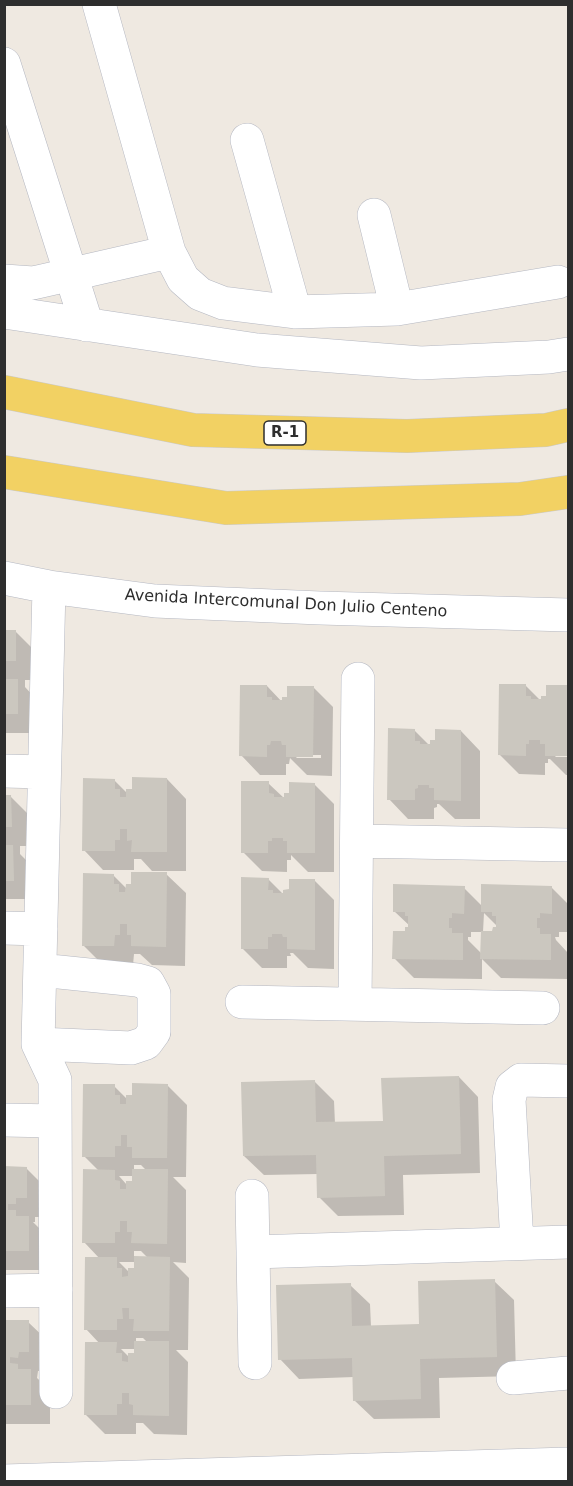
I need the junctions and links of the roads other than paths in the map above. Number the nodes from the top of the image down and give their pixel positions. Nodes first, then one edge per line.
1 (99, 4) edge
2 (4, 64) edge
3 (248, 140) dead end
4 (374, 215) dead end
5 (169, 252) junction
6 (72, 275) junction
7 (4, 280) edge
8 (558, 282) dead end
9 (397, 309) junction
10 (4, 312) edge
11 (295, 312) junction
12 (87, 325) junction
13 (568, 354) edge
14 (4, 392) edge
15 (568, 425) edge
16 (4, 472) edge
17 (568, 492) edge
18 (4, 578) edge
19 (49, 587) junction
20 (568, 615) edge
21 (358, 679) dead end
22 (4, 771) edge
23 (44, 772) junction
24 (357, 841) junction
25 (568, 845) edge
26 (4, 928) edge
27 (41, 929) junction
28 (40, 970) junction
29 (242, 1002) dead end
30 (355, 1004) junction
31 (543, 1008) dead end
32 (38, 1044) junction
33 (568, 1081) edge
34 (4, 1120) edge
35 (55, 1121) junction
36 (252, 1196) dead end
37 (568, 1242) edge
38 (517, 1243) junction
39 (253, 1252) junction
40 (56, 1290) junction
41 (4, 1291) edge
42 (255, 1363) dead end
43 (568, 1373) edge
44 (513, 1378) dead end
45 (56, 1392) dead end
46 (568, 1464) edge
47 (4, 1481) edge

1 - 5 street
2 - 6 street
3 - 11 street
4 - 9 street
5 - 6 street
5 - 11 street
6 - 7 street
6 - 12 street
8 - 9 street
9 - 11 street
10 - 12 street
12 - 13 street
14 - 15 main road, R-1
16 - 17 main road
18 - 19 street, Avenida Intercomunal Don Julio Centeno
19 - 20 street, Avenida Intercomunal Don Julio Centeno
19 - 23 street
21 - 24 street
22 - 23 street
23 - 27 street
24 - 25 street
24 - 30 street
26 - 27 street
27 - 28 street
28 - 32 street
28 - 32 street
29 - 30 street
30 - 31 street
32 - 35 street
33 - 38 street
34 - 35 street
35 - 40 street
36 - 39 street
37 - 38 street
38 - 39 street
39 - 42 street
40 - 41 street
40 - 45 street
43 - 44 street
46 - 47 street

